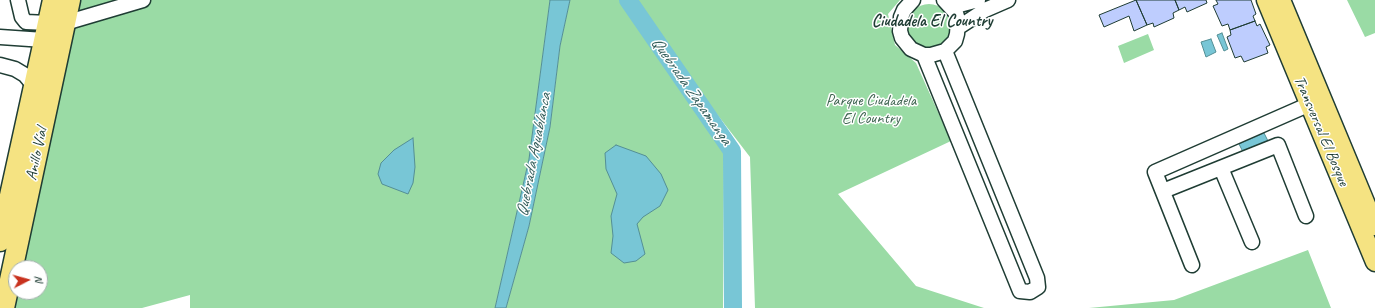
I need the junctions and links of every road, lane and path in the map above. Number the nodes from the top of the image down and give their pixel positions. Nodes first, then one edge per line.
1 (18, 0) edge
2 (53, 0) edge
3 (143, 0) edge
4 (978, 0) edge
5 (1008, 0) edge
6 (1266, 0) edge
7 (1281, 0) edge
8 (909, 1) edge
9 (948, 3) edge
10 (61, 17) edge
11 (959, 27) junction
12 (0, 36) edge
13 (945, 51) junction
14 (924, 54) junction
15 (0, 65) edge
16 (35, 87) junction
17 (1310, 104) junction
18 (1221, 168) junction
19 (1163, 192) junction
20 (1306, 216) dead end
21 (1375, 226) edge
22 (0, 241) edge
23 (1252, 242) dead end
24 (1375, 262) edge
25 (1192, 265) dead end
26 (4, 308) edge

1 - 10 street
2 - 10 highway, Anillo Víal
3 - 10 street
4 - 9 street
5 - 11 street
6 - 17 main road, Transversal El Bosque
7 - 21 main road, Transversal El Bosque
8 - 14 street
9 - 11 street
10 - 12 street
10 - 16 highway, Anillo Víal
10 - 26 highway, Anillo Víal
11 - 13 street
13 - 14 street
13 - 14 street
15 - 16 street
16 - 22 highway, Anillo Víal
17 - 19 street
17 - 24 main road, Transversal El Bosque
18 - 19 street
18 - 20 street
18 - 23 street
19 - 25 street

